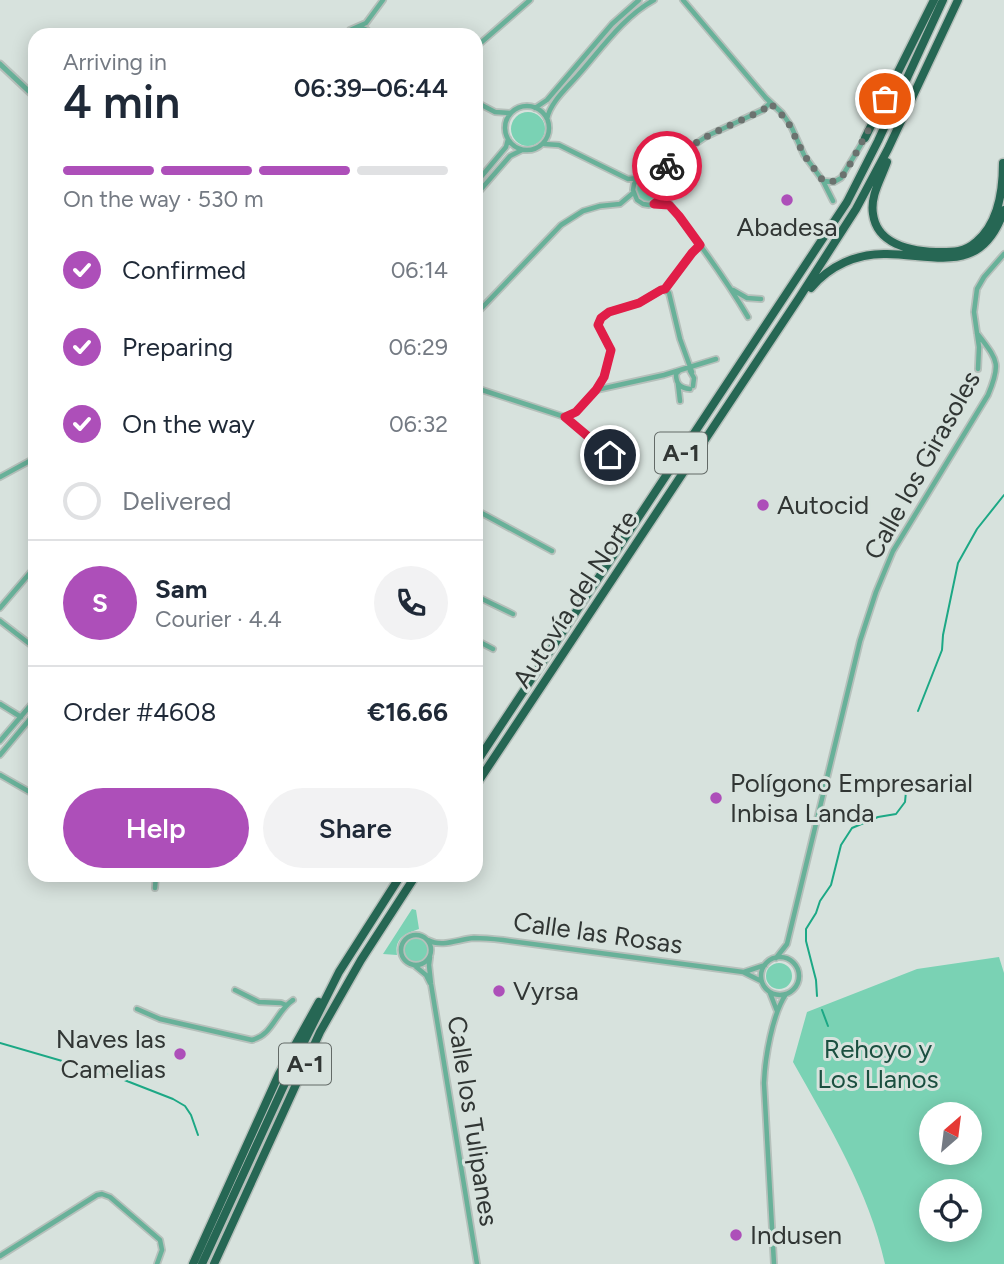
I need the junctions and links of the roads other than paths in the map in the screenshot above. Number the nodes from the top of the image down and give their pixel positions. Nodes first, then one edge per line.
1 (383, 0) edge
2 (530, 0) edge
3 (639, 0) edge
4 (654, 0) edge
5 (677, 0) edge
6 (934, 0) edge
7 (943, 0) edge
8 (684, 2) edge
9 (956, 4) edge
10 (370, 19) junction
11 (359, 27) joint
12 (356, 28) edge
13 (370, 28) edge
14 (483, 41) edge
15 (0, 64) edge
16 (28, 90) edge
17 (770, 103) junction
18 (483, 106) edge
19 (535, 108) junction
20 (495, 112) junction
21 (511, 113) junction
22 (547, 119) junction
23 (505, 125) junction
24 (549, 130) junction
25 (508, 138) junction
26 (865, 138) joint
27 (543, 144) junction
28 (559, 145) junction
29 (888, 149) junction
30 (523, 150) junction
31 (1003, 163) edge
32 (664, 170) junction
33 (649, 174) junction
34 (483, 175) edge
35 (638, 178) junction
36 (628, 179) junction
37 (823, 181) junction
38 (661, 182) junction
39 (483, 187) edge
40 (633, 192) junction
41 (663, 192) junction
42 (626, 200) junction
43 (833, 201) dead end
44 (640, 202) junction
45 (654, 204) junction
46 (669, 205) junction
47 (1004, 210) edge
48 (700, 245) junction
49 (1004, 254) edge
50 (665, 289) junction
51 (732, 290) junction
52 (761, 299) dead end
53 (483, 307) edge
54 (788, 314) junction
55 (748, 317) dead end
56 (977, 334) junction
57 (716, 359) dead end
58 (681, 369) junction
59 (691, 369) junction
60 (978, 369) dead end
61 (664, 375) junction
62 (604, 377) junction
63 (677, 382) junction
64 (614, 386) junction
65 (483, 390) edge
66 (596, 390) junction
67 (680, 401) dead end
68 (565, 417) junction
69 (28, 462) edge
70 (622, 467) dead end
71 (0, 477) edge
72 (483, 514) edge
73 (552, 551) dead end
74 (28, 575) edge
75 (483, 599) edge
76 (0, 608) edge
77 (513, 614) dead end
78 (0, 621) edge
79 (28, 643) edge
80 (483, 644) edge
81 (493, 649) dead end
82 (0, 704) edge
83 (28, 708) edge
84 (21, 717) junction
85 (28, 721) edge
86 (0, 741) edge
87 (483, 752) edge
88 (0, 755) edge
89 (0, 775) edge
90 (483, 775) edge
91 (28, 792) edge
92 (156, 882) edge
93 (397, 882) edge
94 (411, 882) edge
95 (155, 888) dead end
96 (428, 940) junction
97 (447, 943) junction
98 (787, 944) junction
99 (430, 956) junction
100 (776, 958) junction
101 (791, 962) junction
102 (765, 965) junction
103 (415, 966) junction
104 (339, 972) junction
105 (743, 972) junction
106 (761, 981) junction
107 (431, 984) junction
108 (235, 990) dead end
109 (770, 992) junction
110 (786, 994) junction
111 (293, 1000) dead end
112 (286, 1005) junction
113 (137, 1009) dead end
114 (777, 1011) junction
115 (0, 1256) edge
116 (157, 1264) edge
117 (193, 1264) edge
118 (202, 1264) edge
119 (214, 1264) edge
120 (477, 1264) edge
121 (774, 1264) edge

1 - 10 street
2 - 14 street
3 - 19 street
4 - 22 street
5 - 8 street
6 - 26 highway
7 - 87 highway, Autovía del Norte / A-1
8 - 17 street
9 - 29 highway, Autovía del Norte / A-1
10 - 11 street
10 - 13 street
11 - 12 street
15 - 16 street
17 - 32 street
17 - 37 street
18 - 20 street
19 - 21 street
19 - 22 street
20 - 21 street
20 - 23 street
21 - 23 street
22 - 24 street
23 - 25 street
24 - 27 street
24 - 28 street
25 - 30 street
25 - 34 street
26 - 37 street
27 - 28 street
27 - 30 street
28 - 36 street
29 - 31 highway
29 - 54 highway, Autovía del Norte / A-1
30 - 39 street
32 - 33 street
32 - 38 street
33 - 35 street
33 - 38 street
35 - 36 street
35 - 40 street
36 - 40 street
37 - 43 street
38 - 41 street
40 - 42 street
40 - 44 street
41 - 45 street
41 - 46 street
42 - 44 street
42 - 53 street
44 - 45 street
45 - 46 street
46 - 48 street
47 - 54 highway
48 - 50 street
48 - 51 street
49 - 56 street
50 - 59 street
50 - 62 street
51 - 52 street
51 - 55 street
54 - 90 highway, Autovía del Norte / A-1
56 - 60 street
56 - 98 street, Calle los Girasoles
57 - 59 street
58 - 59 street
58 - 61 street
58 - 63 street
59 - 63 street
61 - 63 street
61 - 64 street
62 - 64 street
62 - 66 street
63 - 67 street
64 - 66 street
65 - 68 street
66 - 68 street
68 - 70 street
69 - 71 street
72 - 73 street
74 - 76 street
75 - 77 street
78 - 79 street
80 - 81 street
82 - 84 street
83 - 84 street
84 - 86 street
85 - 88 street
89 - 91 street
92 - 95 street
93 - 104 highway, A-1
94 - 119 highway, A-1
96 - 97 street, Calle las Rosas
96 - 99 street
96 - 103 street
97 - 99 street, Calle las Rosas
97 - 105 street, Calle las Rosas
98 - 100 street, Calle los Girasoles
98 - 101 street, Calle los Girasoles
99 - 103 street
99 - 107 street, Calle los Tulipanes
100 - 101 street
100 - 102 street
101 - 110 street
102 - 105 street, Calle las Rosas
102 - 106 street
103 - 107 street, Calle los Tulipanes
104 - 117 highway
104 - 118 highway, A-1
105 - 106 street, Calle las Rosas
106 - 109 street
107 - 120 street, Calle los Tulipanes
108 - 112 street
109 - 110 street
109 - 114 street
110 - 114 street
111 - 112 street
112 - 113 street
114 - 121 street
115 - 116 street

